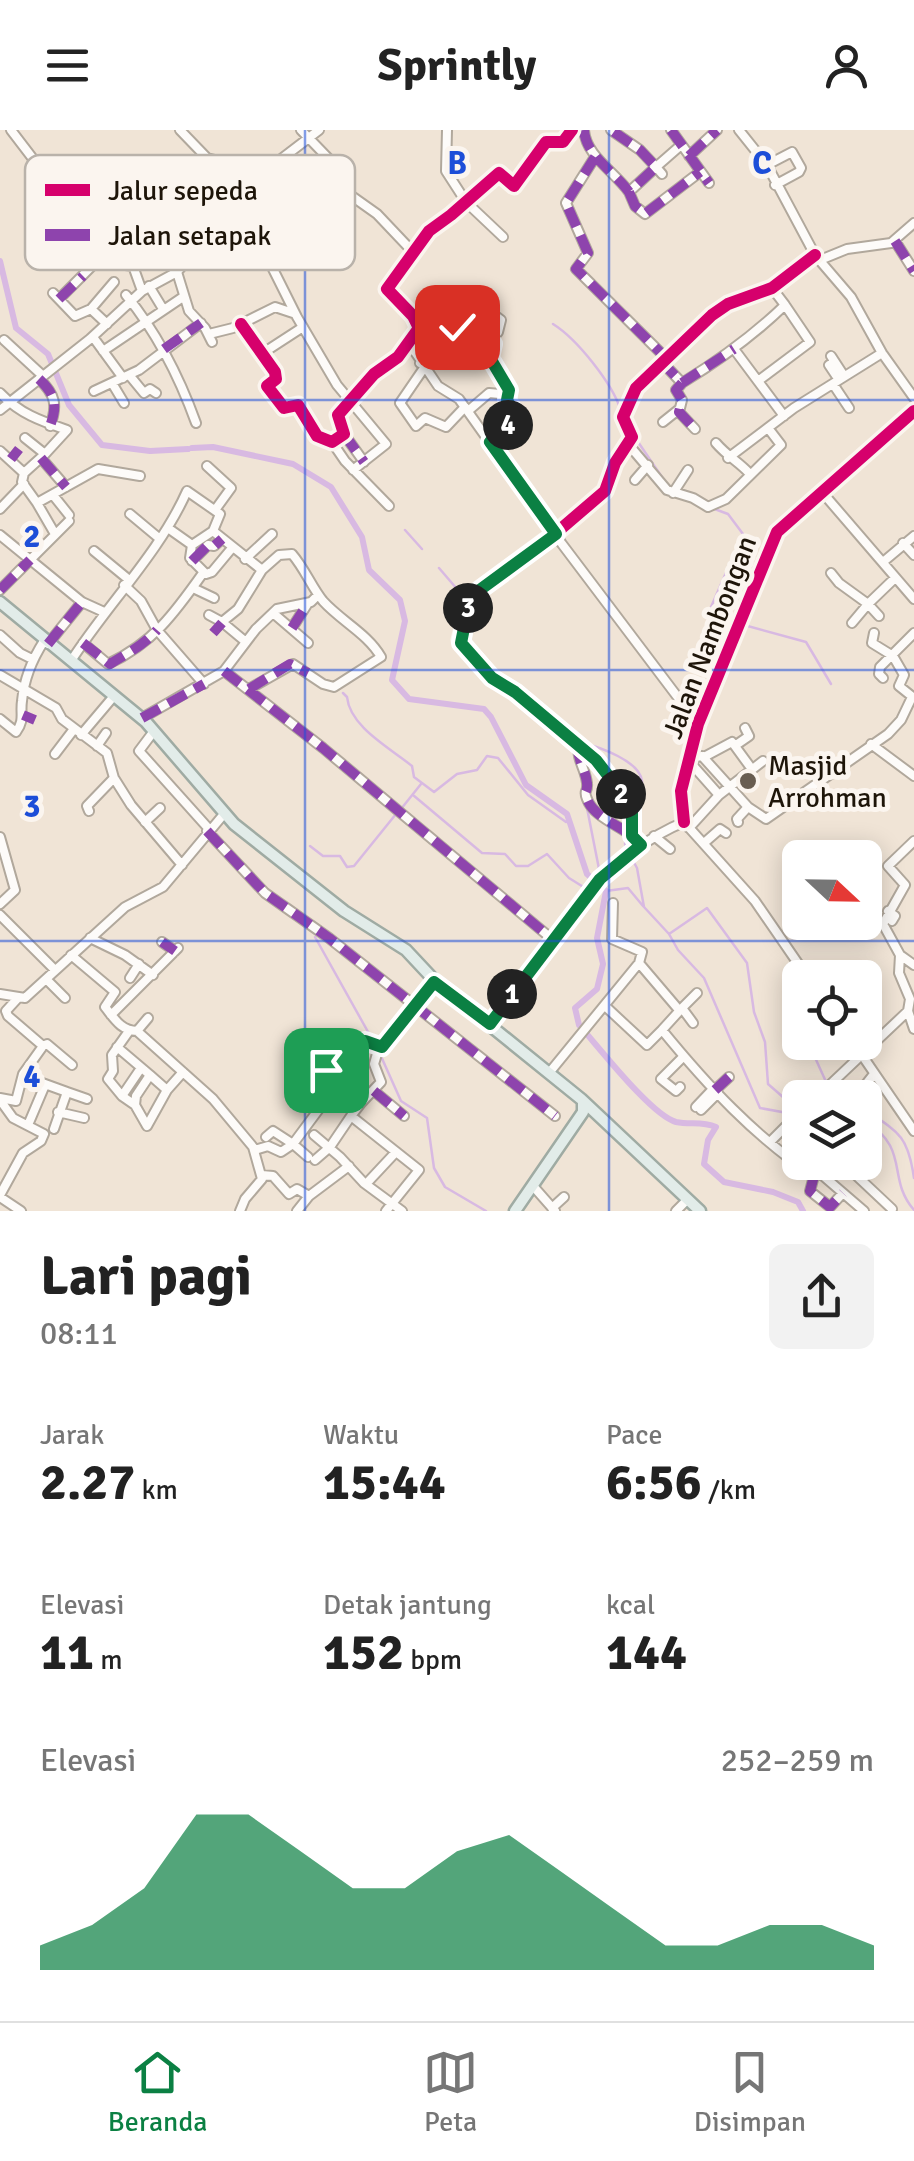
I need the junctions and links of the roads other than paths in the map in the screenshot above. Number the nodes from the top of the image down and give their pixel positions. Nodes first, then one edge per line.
1 (12, 130) edge
2 (180, 130) edge
3 (301, 130) edge
4 (319, 130) edge
5 (446, 130) edge
6 (572, 130) edge
7 (584, 130) edge
8 (611, 130) edge
9 (671, 130) edge
10 (717, 130) edge
11 (739, 130) edge
12 (310, 137) junction
13 (680, 146) junction
14 (31, 155) edge
15 (204, 155) edge
16 (286, 155) edge
17 (325, 155) edge
18 (688, 156) junction
19 (595, 157) junction
20 (659, 170) junction
21 (773, 170) junction
22 (700, 172) junction
23 (709, 184) dead end
24 (775, 185) junction
25 (629, 192) junction
26 (355, 198) edge
27 (466, 202) junction
28 (914, 223) edge
29 (502, 237) dead end
30 (894, 241) junction
31 (413, 252) junction
32 (818, 258) junction
33 (86, 270) edge
34 (135, 270) edge
35 (274, 270) edge
36 (914, 271) edge
37 (177, 272) joint
38 (114, 282) dead end
39 (146, 288) junction
40 (772, 288) junction
41 (182, 297) junction
42 (851, 297) junction
43 (129, 298) junction
44 (840, 304) dead end
45 (106, 305) dead end
46 (784, 305) junction
47 (91, 309) junction
48 (163, 309) junction
49 (116, 315) junction
50 (297, 317) junction
51 (146, 322) junction
52 (200, 323) junction
53 (418, 323) junction
54 (106, 324) junction
55 (241, 324) junction
56 (302, 326) junction
57 (93, 337) junction
58 (4, 340) dead end
59 (490, 341) junction
60 (409, 343) junction
61 (164, 349) junction
62 (734, 349) junction
63 (103, 351) junction
64 (263, 353) junction
65 (882, 353) junction
66 (663, 359) junction
67 (830, 360) dead end
68 (422, 366) junction
69 (191, 370) dead end
70 (177, 376) junction
71 (126, 377) junction
72 (41, 378) junction
73 (276, 378) junction
74 (839, 380) junction
75 (758, 381) junction
76 (112, 383) junction
77 (682, 384) junction
78 (284, 386) dead end
79 (94, 391) dead end
80 (0, 392) edge
81 (156, 393) dead end
82 (500, 394) dead end
83 (914, 398) edge
84 (351, 400) junction
85 (10, 403) junction
86 (124, 403) dead end
87 (849, 408) dead end
88 (466, 409) junction
89 (0, 410) edge
90 (678, 410) junction
91 (914, 410) edge
92 (784, 416) junction
93 (663, 422) dead end
94 (196, 423) dead end
95 (50, 426) junction
96 (696, 428) dead end
97 (768, 428) junction
98 (344, 434) junction
99 (25, 438) dead end
100 (332, 442) junction
101 (490, 442) junction
102 (716, 443) dead end
103 (628, 444) junction
104 (20, 449) dead end
105 (0, 452) edge
106 (43, 456) junction
107 (11, 458) junction
108 (728, 458) junction
109 (364, 462) junction
110 (648, 465) junction
111 (207, 466) dead end
112 (353, 470) junction
113 (688, 470) dead end
114 (24, 473) junction
115 (749, 474) junction
116 (140, 476) dead end
117 (636, 480) dead end
118 (24, 484) junction
119 (66, 487) junction
120 (822, 492) junction
121 (672, 493) junction
122 (54, 495) junction
123 (37, 503) junction
124 (389, 506) dead end
125 (0, 509) edge
126 (214, 510) junction
127 (130, 514) dead end
128 (168, 528) junction
129 (213, 531) junction
130 (54, 534) junction
131 (272, 534) dead end
132 (556, 534) junction
133 (0, 536) edge
134 (914, 536) edge
135 (222, 538) junction
136 (160, 540) junction
137 (903, 543) junction
138 (192, 546) junction
139 (232, 548) junction
140 (94, 552) dead end
141 (914, 555) edge
142 (245, 559) junction
143 (30, 560) junction
144 (192, 561) junction
145 (883, 562) junction
146 (262, 570) junction
147 (203, 573) junction
148 (831, 573) dead end
149 (895, 578) junction
150 (126, 582) junction
151 (914, 582) edge
152 (193, 588) junction
153 (906, 589) junction
154 (0, 590) edge
155 (318, 596) junction
156 (214, 598) dead end
157 (914, 599) edge
158 (82, 602) junction
159 (308, 603) junction
160 (868, 604) junction
161 (2, 608) edge
162 (104, 612) junction
163 (273, 613) junction
164 (209, 615) dead end
165 (878, 616) dead end
166 (300, 618) junction
167 (222, 622) junction
168 (246, 622) dead end
169 (852, 623) dead end
170 (308, 626) dead end
171 (292, 628) junction
172 (256, 629) junction
173 (157, 630) junction
174 (213, 633) dead end
175 (914, 633) edge
176 (874, 634) dead end
177 (0, 635) edge
178 (182, 637) dead end
179 (46, 642) junction
180 (246, 642) junction
181 (83, 643) junction
182 (308, 643) dead end
183 (170, 646) junction
184 (892, 656) junction
185 (32, 658) junction
186 (71, 662) junction
187 (224, 671) junction
188 (0, 675) edge
189 (883, 678) dead end
190 (204, 684) junction
191 (248, 688) junction
192 (24, 689) junction
193 (114, 696) junction
194 (913, 697) edge
195 (23, 715) junction
196 (142, 718) junction
197 (0, 719) edge
198 (35, 720) dead end
199 (698, 724) junction
200 (745, 728) dead end
201 (154, 730) junction
202 (16, 732) junction
203 (77, 732) junction
204 (106, 733) dead end
205 (8, 742) dead end
206 (578, 743) junction
207 (736, 745) junction
208 (97, 746) junction
209 (865, 747) junction
210 (55, 754) dead end
211 (704, 757) junction
212 (688, 759) junction
213 (764, 761) dead end
214 (751, 768) junction
215 (913, 773) edge
216 (114, 778) junction
217 (730, 785) junction
218 (719, 795) junction
219 (761, 802) dead end
220 (160, 808) dead end
221 (750, 809) junction
222 (89, 811) dead end
223 (224, 814) junction
224 (145, 822) junction
225 (738, 822) dead end
226 (687, 825) junction
227 (208, 830) junction
228 (726, 833) dead end
229 (632, 836) junction
230 (654, 836) junction
231 (0, 837) edge
232 (914, 841) edge
233 (705, 844) junction
234 (641, 845) junction
235 (670, 849) dead end
236 (696, 854) dead end
237 (182, 866) junction
238 (614, 903) dead end
239 (0, 904) edge
240 (0, 915) edge
241 (115, 916) junction
242 (126, 925) dead end
243 (90, 938) junction
244 (552, 940) junction
245 (162, 942) dead end
246 (72, 955) junction
247 (900, 955) junction
248 (796, 960) edge
249 (640, 963) junction
250 (139, 964) junction
251 (914, 965) edge
252 (55, 970) junction
253 (152, 975) junction
254 (130, 978) dead end
255 (46, 979) junction
256 (70, 982) dead end
257 (434, 982) junction
258 (697, 993) dead end
259 (0, 994) edge
260 (115, 995) junction
261 (16, 999) junction
262 (123, 1003) junction
263 (590, 1003) dead end
264 (416, 1006) junction
265 (603, 1008) junction
266 (680, 1009) junction
267 (908, 1011) junction
268 (111, 1014) junction
269 (148, 1018) dead end
270 (490, 1024) junction
271 (692, 1024) dead end
272 (914, 1029) edge
273 (662, 1030) junction
274 (133, 1031) junction
275 (882, 1034) edge
276 (43, 1046) junction
277 (117, 1047) junction
278 (379, 1047) junction
279 (674, 1047) junction
280 (664, 1054) dead end
281 (683, 1057) junction
282 (702, 1060) dead end
283 (853, 1060) edge
284 (865, 1060) edge
285 (72, 1064) dead end
286 (141, 1068) junction
287 (693, 1068) junction
288 (183, 1072) junction
289 (325, 1072) junction
290 (549, 1072) junction
291 (874, 1074) junction
292 (150, 1075) junction
293 (22, 1076) junction
294 (729, 1077) dead end
295 (108, 1080) junction
296 (834, 1080) edge
297 (869, 1080) edge
298 (45, 1085) junction
299 (101, 1087) dead end
300 (167, 1090) junction
301 (716, 1090) junction
302 (374, 1091) junction
303 (68, 1092) junction
304 (680, 1092) dead end
305 (122, 1096) junction
306 (0, 1099) edge
307 (87, 1099) dead end
308 (361, 1104) junction
309 (135, 1105) junction
310 (585, 1106) junction
311 (698, 1108) dead end
312 (58, 1112) junction
313 (350, 1116) junction
314 (404, 1116) dead end
315 (555, 1116) dead end
316 (84, 1118) dead end
317 (29, 1124) junction
318 (54, 1130) dead end
319 (782, 1130) edge
320 (914, 1131) edge
321 (314, 1135) dead end
322 (770, 1142) junction
323 (293, 1144) junction
324 (330, 1147) junction
325 (279, 1149) junction
326 (255, 1150) junction
327 (782, 1150) edge
328 (395, 1153) junction
329 (288, 1160) dead end
330 (349, 1166) junction
331 (262, 1175) junction
332 (815, 1180) edge
333 (825, 1180) edge
334 (860, 1180) edge
335 (366, 1184) junction
336 (533, 1186) junction
337 (872, 1192) junction
338 (844, 1193) junction
339 (308, 1196) junction
340 (564, 1197) dead end
341 (0, 1199) edge
342 (688, 1199) junction
343 (390, 1207) edge
344 (861, 1208) edge
345 (553, 1210) edge
346 (891, 1210) edge
347 (21, 1211) edge
348 (240, 1211) edge
349 (297, 1211) edge
350 (402, 1211) edge
351 (515, 1211) edge
352 (676, 1211) edge
353 (700, 1211) edge

1 - 14 street
2 - 15 street
3 - 12 street
4 - 12 street
5 - 27 street
6 - 27 street
7 - 19 street
8 - 20 street
9 - 13 street
10 - 18 street
11 - 21 street
12 - 16 street
12 - 17 street
13 - 18 street
13 - 20 street
18 - 22 street
19 - 25 street
19 - 66 street
20 - 25 street
21 - 24 street
21 - 24 street
22 - 23 street
22 - 25 street
24 - 32 street
26 - 31 street
27 - 29 street
27 - 31 street
28 - 30 street
30 - 32 street
30 - 36 street
31 - 53 street
32 - 40 street
32 - 42 street
33 - 47 street
34 - 39 street
35 - 50 street
37 - 39 street
37 - 41 street
38 - 47 street
39 - 43 street
39 - 48 street
40 - 46 street
40 - 66 street
41 - 48 street
41 - 52 street
42 - 44 street
42 - 65 street
43 - 49 street
43 - 51 street
45 - 49 street
46 - 62 street
46 - 75 street
47 - 54 street
48 - 51 street
49 - 54 street
50 - 55 street
50 - 56 street
51 - 61 street
51 - 63 street
52 - 55 street
52 - 61 street
53 - 59 street
53 - 60 street
54 - 57 street
55 - 64 street
56 - 64 street
56 - 84 street
57 - 63 street
57 - 72 street
58 - 72 street
59 - 68 street
59 - 101 street
60 - 68 street, Jalan Nambongan
60 - 84 street
61 - 70 street
61 - 71 street
62 - 75 street
62 - 77 street
63 - 71 street
64 - 73 street
65 - 74 street
65 - 83 street
66 - 77 street
66 - 103 street
67 - 74 street
68 - 88 street, Jalan Nambongan
68 - 88 street
69 - 70 street
70 - 94 street
71 - 76 street
71 - 81 street
72 - 85 street
72 - 95 street
73 - 78 street
73 - 100 street
74 - 87 street
74 - 92 street
75 - 92 street
76 - 79 street
76 - 86 street
77 - 90 street
80 - 85 street
82 - 88 street
84 - 98 street
84 - 109 street
85 - 89 street
85 - 95 street
88 - 101 street, Jalan Nambongan
90 - 93 street
90 - 96 street
91 - 120 street, Jalan Nambongan
92 - 97 street
95 - 106 street
97 - 108 street
97 - 115 street
98 - 100 street
98 - 109 street
99 - 106 street
100 - 112 street
101 - 132 street, Jalan Nambongan
102 - 108 street
103 - 110 street
103 - 132 street
104 - 107 street
105 - 107 street
106 - 114 street
106 - 119 street
107 - 114 street
108 - 115 street
109 - 112 street
110 - 117 street
110 - 121 street
111 - 126 street
112 - 124 street
113 - 121 street
114 - 118 street
115 - 121 street
116 - 119 street
118 - 123 street
118 - 125 street
119 - 122 street
120 - 145 street
120 - 199 street, Jalan Nambongan
122 - 123 street
122 - 130 street
123 - 130 street
126 - 128 street
126 - 129 street
127 - 136 street
128 - 136 street
128 - 138 street
129 - 135 street
129 - 138 street
130 - 143 street
131 - 142 street
132 - 199 street, Jalan Nambongan
132 - 206 street
133 - 143 street
134 - 137 street
135 - 139 street
135 - 144 street
136 - 150 street
137 - 141 street
137 - 145 street
138 - 144 street
139 - 142 street
139 - 147 street
140 - 150 street
142 - 146 street
143 - 154 street
143 - 158 street
144 - 147 street
145 - 149 street
146 - 155 street
146 - 167 street
147 - 152 street
148 - 160 street
149 - 153 street
149 - 160 street
150 - 162 street
150 - 173 street
151 - 153 street
152 - 156 street
152 - 173 street
153 - 157 street
155 - 159 street
155 - 191 street
158 - 162 street
158 - 179 street
159 - 163 street
159 - 166 street
160 - 165 street
160 - 169 street
161 - 179 main road
162 - 181 street
163 - 171 street
163 - 172 street
164 - 167 street
166 - 170 street
166 - 171 street
167 - 174 street
167 - 180 street
168 - 172 street
171 - 182 street
172 - 180 street
173 - 181 street
173 - 183 street
175 - 184 street
176 - 184 street
177 - 185 street
178 - 183 street
179 - 185 street
179 - 186 main road
180 - 187 street
181 - 186 street
183 - 190 street
184 - 189 street
184 - 194 street
185 - 192 street
186 - 193 main road
187 - 190 street
187 - 191 street
188 - 192 street
190 - 196 street
191 - 244 street
192 - 195 street
192 - 203 street
193 - 196 main road
193 - 203 street
194 - 209 street
195 - 198 street
195 - 202 street
196 - 201 main road
197 - 202 street
199 - 212 street, Jalan Nambongan
200 - 207 street
201 - 223 main road
201 - 227 street
202 - 205 street
203 - 208 street
203 - 210 street
204 - 208 street
206 - 229 street
206 - 229 street
207 - 211 street
207 - 214 street
208 - 216 street
209 - 215 street
209 - 221 street
211 - 212 street
211 - 217 street
212 - 218 street
212 - 226 street, Jalan Nambongan
213 - 214 street
214 - 217 street
216 - 222 street
216 - 224 street
217 - 218 street
217 - 221 street
218 - 226 street
219 - 221 street
220 - 224 street
221 - 225 street
223 - 227 street
223 - 257 main road
224 - 237 street
226 - 230 street
226 - 233 street
227 - 237 street
227 - 264 street
228 - 233 street
229 - 234 street
230 - 234 street
230 - 235 street
231 - 239 street
232 - 247 street
233 - 236 street
233 - 248 street
234 - 244 street
237 - 241 street
238 - 249 street
240 - 252 street
241 - 242 street
241 - 243 street
243 - 246 street
243 - 250 street
244 - 270 street
245 - 253 street
246 - 252 street
246 - 260 street
247 - 251 street
247 - 267 street
249 - 265 street
249 - 266 street
250 - 253 street
250 - 254 street
252 - 255 street
253 - 262 street
255 - 256 street
255 - 261 street
257 - 264 street
257 - 270 main road
258 - 266 street
259 - 261 street
260 - 262 street
260 - 268 street
261 - 276 street
262 - 268 street
263 - 265 street
264 - 278 street
264 - 315 street
265 - 273 street
265 - 290 street
266 - 271 street
266 - 273 street
267 - 272 street
267 - 275 street
268 - 274 street
269 - 274 street
270 - 290 main road
273 - 279 street
274 - 277 street
274 - 288 street
276 - 285 street
276 - 293 street
277 - 286 street
277 - 295 street
278 - 289 street
278 - 302 street
279 - 280 street
279 - 281 street
281 - 287 street
281 - 304 street
282 - 287 street
283 - 296 street
284 - 291 street
286 - 292 street
286 - 305 street
287 - 301 street
288 - 300 street
288 - 326 street
289 - 308 street
289 - 323 street
290 - 310 main road
291 - 297 street
291 - 320 street
292 - 300 street
292 - 309 street
293 - 298 street
293 - 306 street
294 - 301 street
295 - 299 street
295 - 305 street
298 - 303 street
298 - 317 street
300 - 309 street
301 - 311 street
301 - 322 street
302 - 308 street
302 - 314 street
303 - 307 street
303 - 312 street
305 - 309 street
306 - 317 street
308 - 313 street
310 - 336 main road
310 - 342 main road
312 - 316 street
312 - 318 street
313 - 324 street
313 - 328 street
317 - 341 street
319 - 322 street
321 - 324 street
322 - 327 street
323 - 324 street
323 - 325 street
323 - 325 street
324 - 330 street
325 - 326 street
325 - 329 street
326 - 331 street
328 - 335 street
328 - 343 street
330 - 335 street
330 - 339 street
331 - 339 street
331 - 348 street
332 - 338 street
333 - 338 street
334 - 337 street
335 - 343 street
336 - 345 street
336 - 351 main road
337 - 344 street
337 - 346 street
338 - 344 street
339 - 349 street
340 - 345 street
341 - 347 street
342 - 352 street
342 - 353 main road
343 - 350 street

